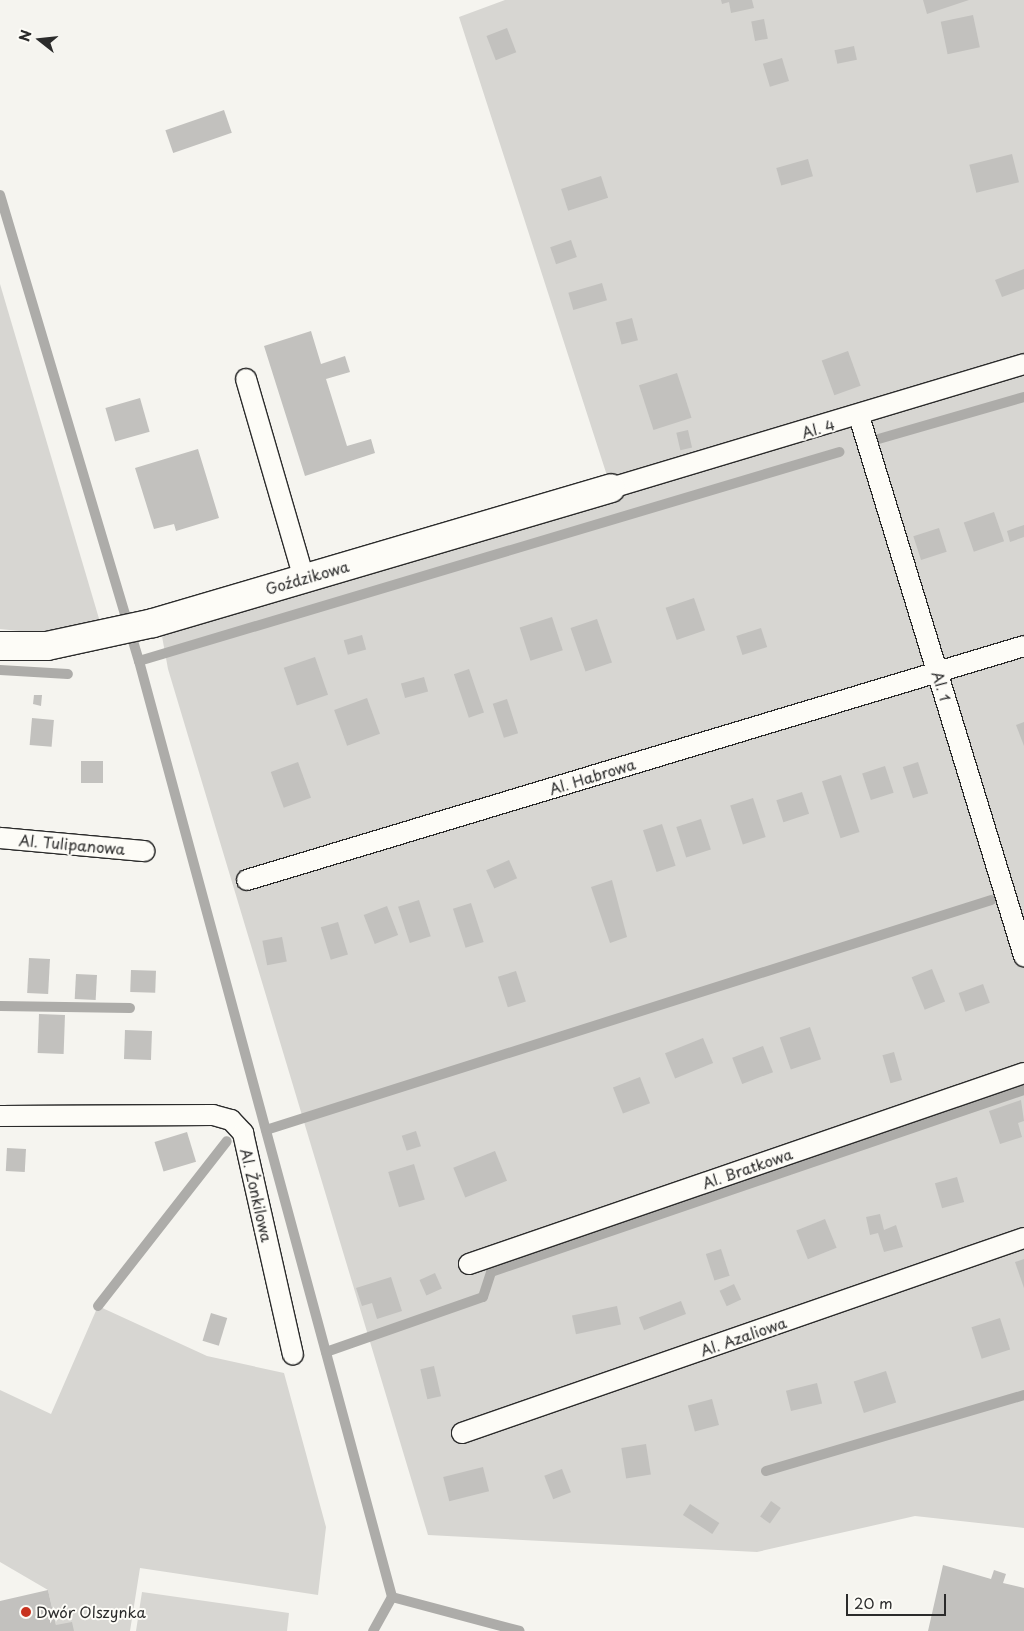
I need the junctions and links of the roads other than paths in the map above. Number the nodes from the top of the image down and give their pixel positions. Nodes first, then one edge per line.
1 (1024, 364) edge
2 (246, 379) dead end
3 (859, 416) junction
4 (611, 488) joint
5 (304, 578) junction
6 (0, 646) edge
7 (1024, 646) edge
8 (937, 672) junction
9 (0, 838) edge
10 (144, 851) dead end
11 (247, 880) dead end
12 (1024, 956) edge
13 (1024, 1073) edge
14 (0, 1116) edge
15 (1024, 1238) edge
16 (469, 1264) dead end
17 (293, 1354) dead end
18 (462, 1433) dead end

1 - 3 lane, Al. 4
2 - 5 lane
3 - 4 lane, Al. 4
3 - 8 lane, Al. 1
4 - 5 street, Goździkowa
5 - 6 street, Goździkowa
7 - 8 lane, Al. Habrowa
8 - 11 lane, Al. Habrowa
8 - 12 lane, Al. 1
9 - 10 lane, Al. Tulipanowa
13 - 16 lane, Al. Bratkowa
14 - 17 lane, Al. Żonkilowa
15 - 18 lane, Al. Azaliowa

